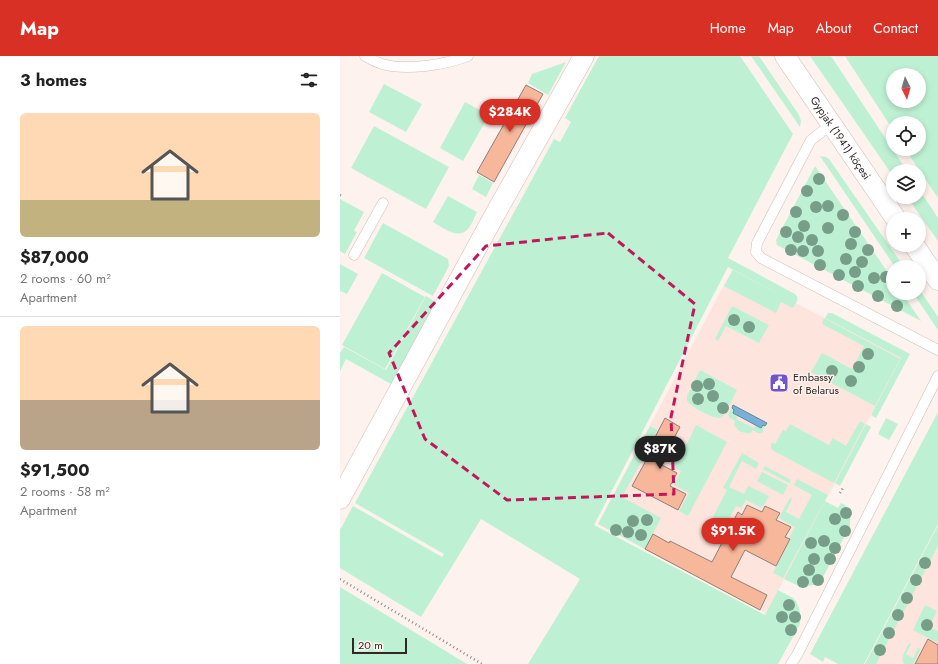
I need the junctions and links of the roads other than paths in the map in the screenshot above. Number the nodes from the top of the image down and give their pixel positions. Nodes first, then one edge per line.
1 (365, 56) edge
2 (468, 56) edge
3 (584, 56) edge
4 (784, 56) edge
5 (832, 124) junction
6 (383, 203) dead end
7 (891, 212) edge
8 (919, 252) edge
9 (354, 255) dead end
10 (938, 280) edge
11 (938, 350) edge
12 (938, 376) edge
13 (340, 499) edge
14 (791, 664) edge

1 - 2 lane
3 - 13 street
4 - 5 street, Gypjak (1941) köçesi
5 - 7 street, Gypjak (1941) köçesi
5 - 11 lane
6 - 9 lane
8 - 10 street
12 - 14 lane

